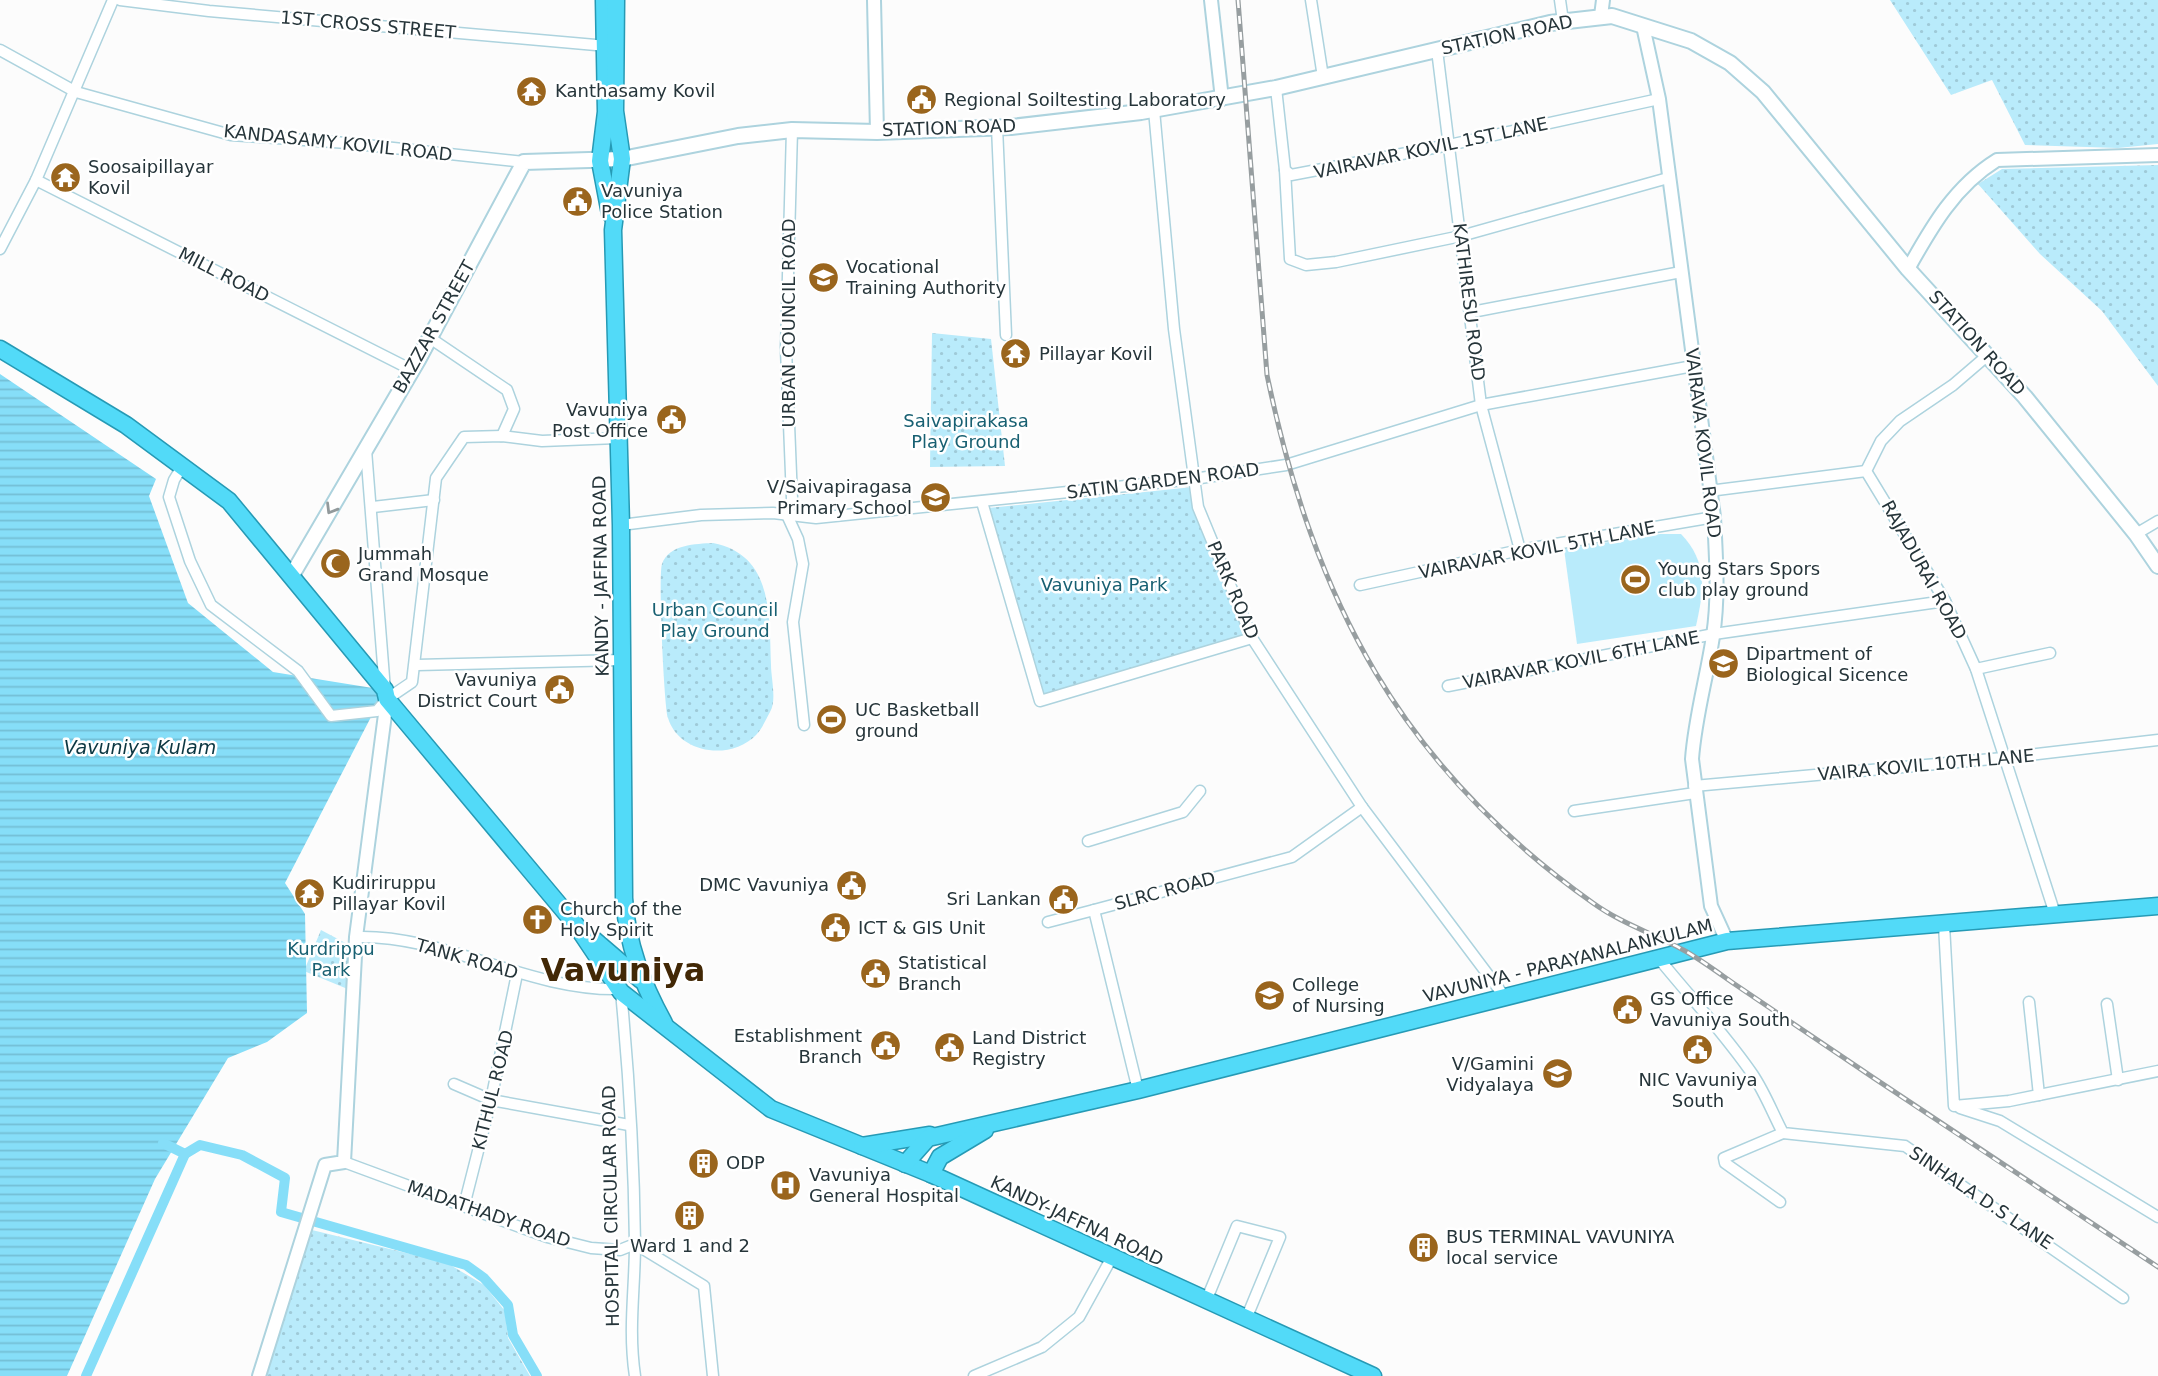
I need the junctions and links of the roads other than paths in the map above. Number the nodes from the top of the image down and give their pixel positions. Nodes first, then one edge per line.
1 (113, 0) edge
2 (120, 0) edge
3 (604, 0) edge
4 (616, 0) edge
5 (873, 0) edge
6 (1211, 0) edge
7 (1311, 0) edge
8 (1560, 0) edge
9 (1604, 0) edge
10 (1601, 16) junction
11 (1563, 21) junction
12 (1643, 26) junction
13 (610, 47) junction
14 (0, 50) edge
15 (1437, 50) junction
16 (1323, 77) junction
17 (1276, 88) junction
18 (76, 92) junction
19 (1222, 99) junction
20 (1659, 99) junction
21 (1154, 110) junction
22 (997, 127) junction
23 (792, 130) junction
24 (877, 132) junction
25 (1449, 145) junction
26 (2158, 155) edge
27 (622, 159) junction
28 (600, 161) junction
29 (524, 162) junction
30 (1285, 170) junction
31 (1668, 178) junction
32 (36, 180) junction
33 (613, 230) junction
34 (1461, 236) junction
35 (0, 249) edge
36 (1908, 269) junction
37 (1681, 272) junction
38 (1472, 312) junction
39 (1006, 335) dead end
40 (430, 338) junction
41 (0, 349) edge
42 (1987, 355) junction
43 (1693, 366) junction
44 (412, 370) junction
45 (1481, 405) junction
46 (502, 436) junction
47 (617, 438) junction
48 (366, 450) junction
49 (183, 465) junction
50 (1866, 471) junction
51 (1194, 480) junction
52 (1709, 491) junction
53 (434, 499) junction
54 (982, 502) junction
55 (373, 507) junction
56 (787, 515) junction
57 (1714, 517) junction
58 (2158, 521) edge
59 (621, 525) junction
60 (2136, 534) junction
61 (1520, 550) junction
62 (2158, 566) edge
63 (292, 575) junction
64 (1360, 585) dead end
65 (1945, 601) junction
66 (1714, 634) junction
67 (1252, 638) junction
68 (2050, 653) dead end
69 (622, 660) junction
70 (416, 665) junction
71 (1976, 669) junction
72 (1448, 686) dead end
73 (386, 694) junction
74 (804, 725) dead end
75 (2158, 740) edge
76 (2003, 758) junction
77 (1695, 790) junction
78 (1200, 791) dead end
79 (1362, 807) junction
80 (1574, 811) dead end
81 (1088, 841) dead end
82 (2158, 906) edge
83 (1094, 910) junction
84 (2055, 914) junction
85 (1048, 922) dead end
86 (576, 925) junction
87 (1944, 925) junction
88 (625, 927) junction
89 (356, 937) junction
90 (1727, 940) junction
91 (602, 946) junction
92 (1660, 960) junction
93 (621, 963) junction
94 (517, 974) junction
95 (641, 980) junction
96 (620, 990) junction
97 (1504, 996) junction
98 (2029, 1002) dead end
99 (634, 1004) junction
100 (2106, 1004) dead end
101 (665, 1025) junction
102 (625, 1035) junction
103 (2158, 1071) edge
104 (2118, 1080) junction
105 (454, 1084) dead end
106 (1138, 1090) junction
107 (2039, 1095) junction
108 (491, 1100) junction
109 (1954, 1106) junction
110 (1000, 1122) junction
111 (629, 1125) junction
112 (959, 1130) junction
113 (1783, 1133) junction
114 (860, 1146) junction
115 (344, 1162) junction
116 (905, 1164) junction
117 (931, 1174) junction
118 (1780, 1202) dead end
119 (464, 1206) junction
120 (2158, 1217) edge
121 (635, 1244) junction
122 (1111, 1259) junction
123 (2123, 1298) dead end
124 (1206, 1301) junction
125 (1246, 1319) junction
126 (260, 1376) edge
127 (635, 1376) edge
128 (713, 1376) edge
129 (974, 1376) edge
130 (1373, 1376) edge

1 - 18 street
2 - 13 street, 1ST CROSS STREET
3 - 13 highway, KANDY - JAFFNA ROAD
4 - 13 highway, KANDY - JAFFNA ROAD
5 - 24 street
6 - 19 street
7 - 16 street
8 - 11 street
9 - 10 street
10 - 11 main road, STATION ROAD
10 - 12 main road, STATION ROAD
11 - 15 main road, STATION ROAD
12 - 20 street, VAIRAVA KOVIL ROAD
12 - 36 main road, STATION ROAD
13 - 27 highway, KANDY - JAFFNA ROAD
13 - 28 highway, KANDY - JAFFNA ROAD
14 - 18 street, KANDASAMY KOVIL ROAD
15 - 16 main road, STATION ROAD
15 - 25 street, KATHIRESU ROAD
16 - 17 main road, STATION ROAD
17 - 19 main road, STATION ROAD
17 - 30 street
18 - 29 street, KANDASAMY KOVIL ROAD
18 - 32 street
19 - 21 main road, STATION ROAD
20 - 25 street, VAIRAVAR KOVIL 1ST LANE
20 - 31 street, VAIRAVA KOVIL ROAD
21 - 22 main road, STATION ROAD
21 - 51 street, PARK ROAD
22 - 24 main road, STATION ROAD
22 - 39 street
23 - 24 main road, STATION ROAD
23 - 27 main road, STATION ROAD
23 - 56 street, URBAN COUNCIL ROAD
25 - 30 street, VAIRAVAR KOVIL 1ST LANE
25 - 34 street, KATHIRESU ROAD
26 - 36 street
27 - 28 main road
27 - 33 highway, KANDY - JAFFNA ROAD
28 - 29 main road
28 - 33 highway, KANDY - JAFFNA ROAD
29 - 40 main road, BAZZAR STREET
30 - 34 street
31 - 34 street
31 - 37 street, VAIRAVA KOVIL ROAD
32 - 35 street
32 - 44 street, MILL ROAD
33 - 47 highway, KANDY - JAFFNA ROAD
34 - 38 street, KATHIRESU ROAD
36 - 42 main road, STATION ROAD
37 - 38 street
37 - 43 street, VAIRAVA KOVIL ROAD
38 - 45 street, KATHIRESU ROAD
40 - 44 main road, BAZZAR STREET
40 - 46 street
41 - 49 highway
42 - 50 street
42 - 60 main road, STATION ROAD
43 - 45 street, SATIN GARDEN ROAD
43 - 52 street, VAIRAVA KOVIL ROAD
44 - 48 main road, BAZZAR STREET
45 - 51 street, SATIN GARDEN ROAD
45 - 61 street, KATHIRESU ROAD
46 - 47 street
46 - 53 street
47 - 59 highway, KANDY - JAFFNA ROAD
48 - 55 street
48 -> 63 main road, BAZZAR STREET
49 - 63 highway
49 - 73 street
50 - 52 street
50 - 65 street, RAJADURAI ROAD
51 - 54 street, SATIN GARDEN ROAD
51 - 67 street, PARK ROAD
52 - 57 street, VAIRAVA KOVIL ROAD
53 - 55 street
53 - 70 street
54 - 56 street, SATIN GARDEN ROAD
54 - 67 street
55 - 73 street
56 - 59 street, SATIN GARDEN ROAD
56 - 74 street
57 - 61 street, VAIRAVAR KOVIL 5TH LANE
57 - 66 street, VAIRAVA KOVIL ROAD
58 - 60 street
59 - 69 highway, KANDY - JAFFNA ROAD
60 - 62 main road, STATION ROAD
61 - 64 street, VAIRAVAR KOVIL 5TH LANE
63 - 73 highway
65 - 66 street, VAIRAVAR KOVIL 6TH LANE
65 - 71 street, RAJADURAI ROAD
66 - 72 street, VAIRAVAR KOVIL 6TH LANE
66 - 77 street, VAIRAVA KOVIL ROAD
67 - 79 street, PARK ROAD
68 - 71 street
69 - 70 street
69 - 88 highway, KANDY - JAFFNA ROAD
70 - 73 street
71 - 76 street, RAJADURAI ROAD
73 - 86 highway
73 - 89 street
75 - 76 street, VAIRA KOVIL 10TH LANE
76 - 77 street, VAIRA KOVIL 10TH LANE
76 - 84 street, RAJADURAI ROAD
77 - 80 street, VAIRA KOVIL 10TH LANE
77 - 90 street, VAIRAVA KOVIL ROAD
78 - 81 street
79 - 83 street, SLRC ROAD
79 - 97 street, PARK ROAD
82 - 84 highway, VAVUNIYA - PARAYANALANKULAM
83 - 85 street
83 - 106 street, SLRC ROAD
84 - 87 highway, VAVUNIYA - PARAYANALANKULAM
86 - 91 highway
86 - 96 highway, KANDY-JAFFNA ROAD
87 - 90 highway, VAVUNIYA - PARAYANALANKULAM
87 - 109 street
88 - 91 highway
88 - 93 highway, KANDY - JAFFNA ROAD
88 - 95 highway, KANDY - JAFFNA ROAD
89 - 94 street, TANK ROAD
89 - 115 street
90 - 92 highway, VAVUNIYA - PARAYANALANKULAM
91 - 93 highway
92 - 97 highway, VAVUNIYA - PARAYANALANKULAM
92 - 113 street
93 - 95 highway
93 - 96 highway, KANDY - JAFFNA ROAD
94 - 96 street, TANK ROAD
94 - 108 street, KITHUL ROAD
95 - 99 highway, HOSPITAL CIRCULAR ROAD
95 - 101 highway, KANDY-JAFFNA ROAD
96 - 99 highway, KANDY-JAFFNA ROAD
96 - 102 street, HOSPITAL CIRCULAR ROAD
97 - 106 highway, VAVUNIYA - PARAYANALANKULAM
98 - 107 street
99 - 101 highway, KANDY-JAFFNA ROAD
99 - 102 street, HOSPITAL CIRCULAR ROAD
100 - 104 street
101 - 114 highway, KANDY-JAFFNA ROAD
102 - 111 street, HOSPITAL CIRCULAR ROAD
103 - 104 street
104 - 107 street
105 - 108 street
106 - 110 highway, VAVUNIYA - PARAYANALANKULAM
107 - 109 street
108 - 111 street
108 - 119 street, KITHUL ROAD
109 - 120 street
110 - 112 highway
110 - 117 highway
111 - 121 street, HOSPITAL CIRCULAR ROAD
112 - 114 highway
112 - 116 highway
113 - 118 street, SINHALA D.S LANE
113 - 123 street, SINHALA D.S LANE
114 - 116 highway, KANDY-JAFFNA ROAD
115 - 119 street, MADATHADY ROAD
115 - 126 street
116 - 117 highway, KANDY-JAFFNA ROAD
117 - 122 highway, KANDY-JAFFNA ROAD
119 - 121 street, MADATHADY ROAD
121 - 127 street, HOSPITAL CIRCULAR ROAD
121 - 128 street
122 - 124 highway, KANDY-JAFFNA ROAD
122 - 129 street
124 - 125 highway, KANDY-JAFFNA ROAD
124 - 125 street
125 - 130 highway, KANDY-JAFFNA ROAD

